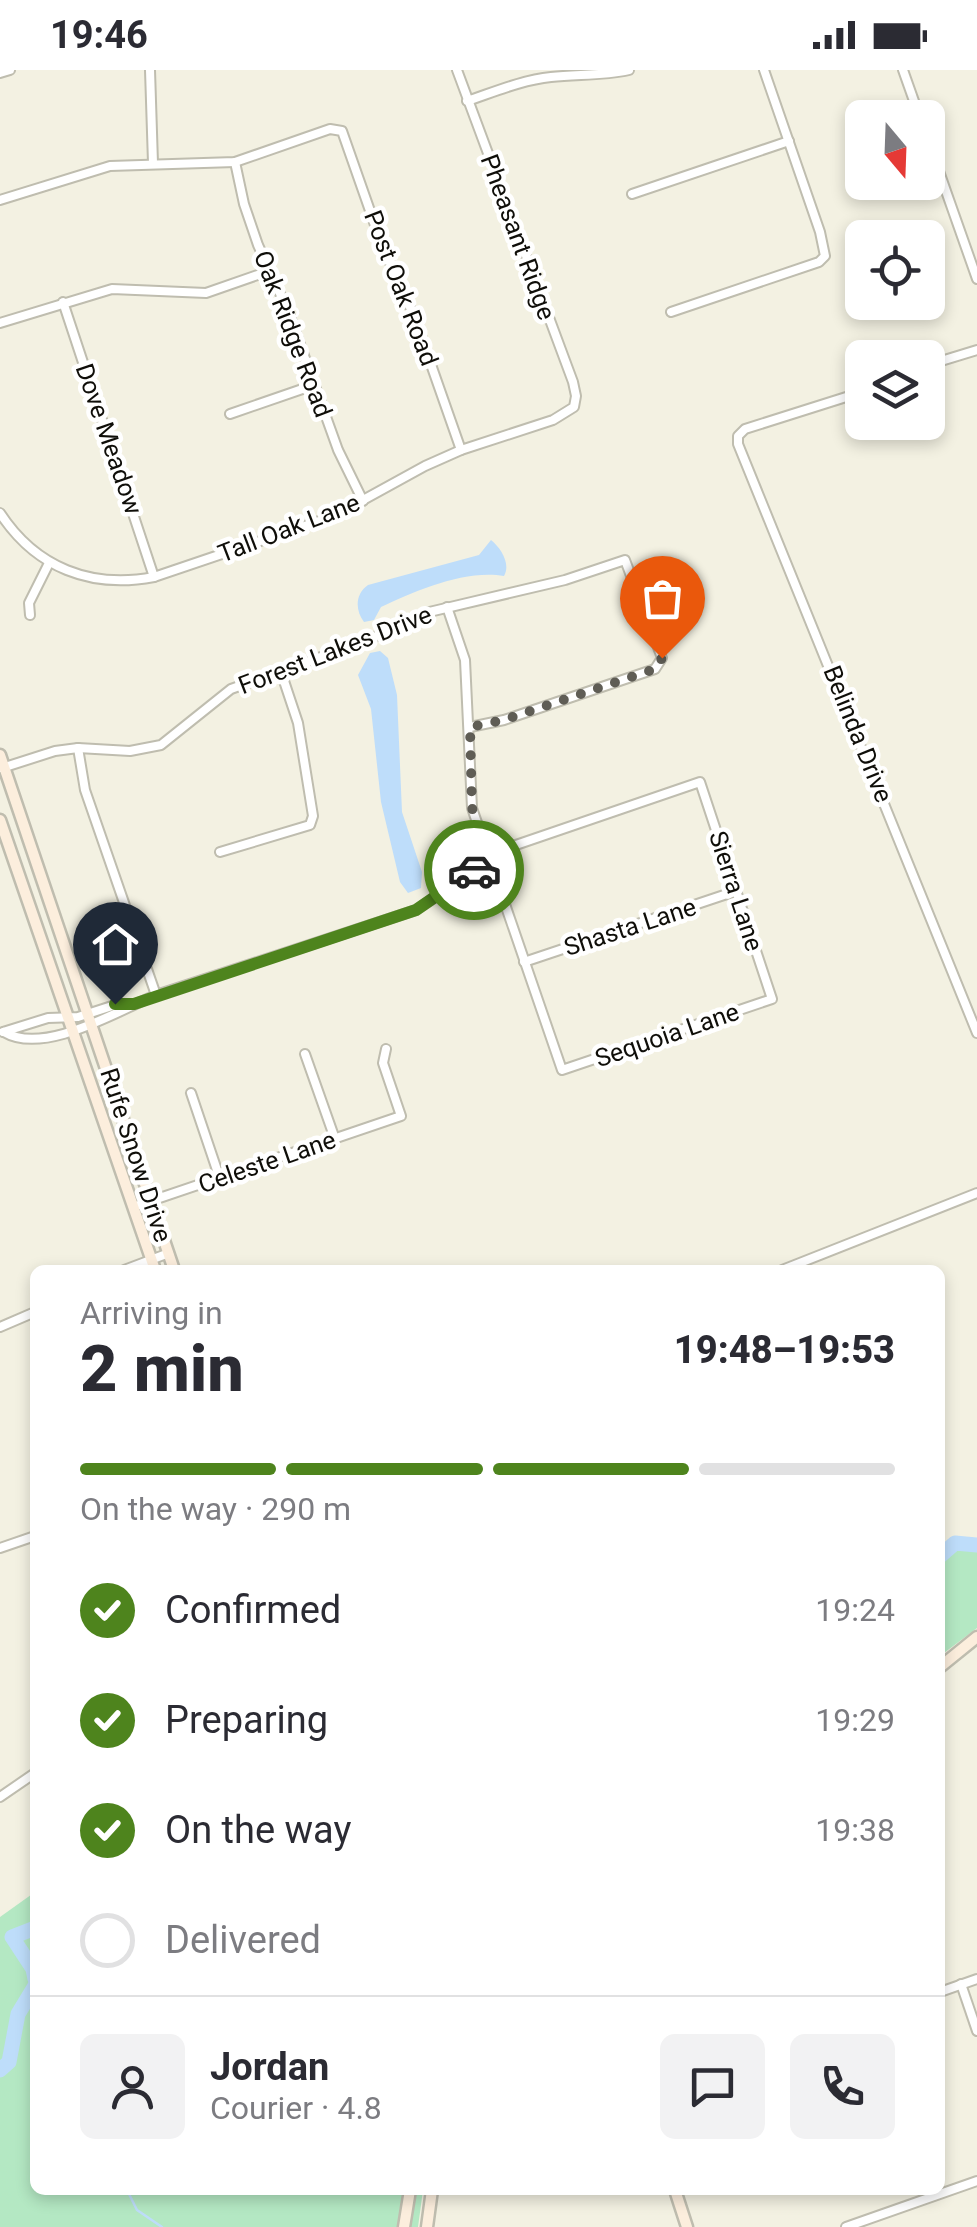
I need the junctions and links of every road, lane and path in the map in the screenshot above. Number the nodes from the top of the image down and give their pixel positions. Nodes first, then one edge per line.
1 (10, 70) edge
2 (150, 70) edge
3 (457, 70) edge
4 (629, 70) edge
5 (764, 70) edge
6 (903, 70) edge
7 (0, 73) edge
8 (914, 100) edge
9 (467, 101) junction
10 (789, 141) junction
11 (236, 162) junction
12 (153, 163) junction
13 (945, 188) edge
14 (632, 194) dead end
15 (0, 200) edge
16 (268, 271) junction
17 (977, 279) edge
18 (63, 302) junction
19 (671, 312) dead end
20 (0, 323) edge
21 (977, 350) edge
22 (945, 360) edge
23 (314, 386) junction
24 (845, 397) edge
25 (575, 404) joint
26 (230, 414) dead end
27 (461, 450) junction
28 (363, 500) junction
29 (0, 514) edge
30 (49, 563) junction
31 (154, 577) junction
32 (448, 606) junction
33 (30, 616) dead end
34 (280, 672) junction
35 (470, 727) junction
36 (78, 748) junction
37 (1, 764) edge
38 (0, 820) edge
39 (220, 852) dead end
40 (489, 861) junction
41 (736, 892) junction
42 (524, 962) junction
43 (156, 995) junction
44 (772, 999) joint
45 (80, 1021) junction
46 (2, 1032) edge
47 (977, 1032) edge
48 (386, 1048) dead end
49 (305, 1054) dead end
50 (191, 1093) dead end
51 (335, 1139) junction
52 (220, 1179) junction
53 (977, 1192) edge
54 (152, 1201) junction
55 (133, 1207) junction
56 (168, 1252) junction
57 (153, 1264) edge
58 (172, 1265) edge
59 (794, 1265) edge
60 (30, 1314) edge
61 (0, 1327) edge
62 (30, 1538) edge
63 (0, 1548) edge
64 (977, 1637) edge
65 (945, 1664) edge
66 (30, 1776) edge
67 (0, 1797) edge
68 (977, 1979) edge
69 (961, 1984) junction
70 (945, 1990) edge
71 (977, 2032) edge
72 (977, 2182) edge
73 (945, 2193) edge
74 (409, 2195) edge
75 (431, 2195) edge
76 (677, 2195) edge
77 (939, 2195) edge
78 (406, 2212) junction
79 (428, 2221) edge
80 (404, 2227) edge
81 (687, 2227) edge
82 (846, 2227) edge

1 - 7 street
2 - 12 street
3 - 9 street, Pheasant Ridge
4 - 9 street
5 - 10 street
6 - 8 street
9 - 25 street, Pheasant Ridge
10 - 14 street
10 - 19 street
11 - 12 street
11 - 16 street, Oak Ridge Road
11 - 27 street, Post Oak Road
12 - 15 street
13 - 17 street
16 - 18 street
16 - 23 street, Oak Ridge Road
18 - 20 street
18 - 31 street, Dove Meadow
21 - 22 street
23 - 26 street
23 - 28 street, Oak Ridge Road
24 - 47 street, Belinda Drive
25 - 27 street, Tall Oak Lane
27 - 28 street, Tall Oak Lane
28 - 31 street, Tall Oak Lane
29 - 30 street
30 - 31 street, Tall Oak Lane
30 - 33 street
32 - 34 street, Forest Lakes Drive
32 - 35 street
32 - 35 street, Forest Lakes Drive
34 - 36 street, Forest Lakes Drive
34 - 39 street
35 - 40 street
36 - 37 street, Forest Lakes Drive
36 - 43 street
37 - 45 main road, Rufe Snow Drive
38 - 45 main road, Rufe Snow Drive
40 - 41 street, Sierra Lane
40 - 42 street
40 - 43 street
41 - 42 street, Shasta Lane
41 - 44 street, Sierra Lane
42 - 44 street, Sequoia Lane
43 - 45 street
45 - 46 street
45 - 46 street
45 - 54 main road, Rufe Snow Drive
45 - 55 main road, Rufe Snow Drive
48 - 51 street, Celeste Lane
49 - 51 street
50 - 52 street
51 - 52 street, Celeste Lane
52 - 54 street, Celeste Lane
53 - 59 street
54 - 55 street, Celeste Lane
54 - 56 main road, Rufe Snow Drive
55 - 57 main road, Rufe Snow Drive
56 - 57 street
56 - 58 main road, Rufe Snow Drive
60 - 61 street
62 - 63 street
64 - 65 main road
66 - 67 street
68 - 69 street
69 - 70 street
69 - 71 street
72 - 73 street
74 - 78 main road
75 - 79 main road
76 - 81 main road
77 - 82 street
78 - 79 main road
78 - 80 main road

